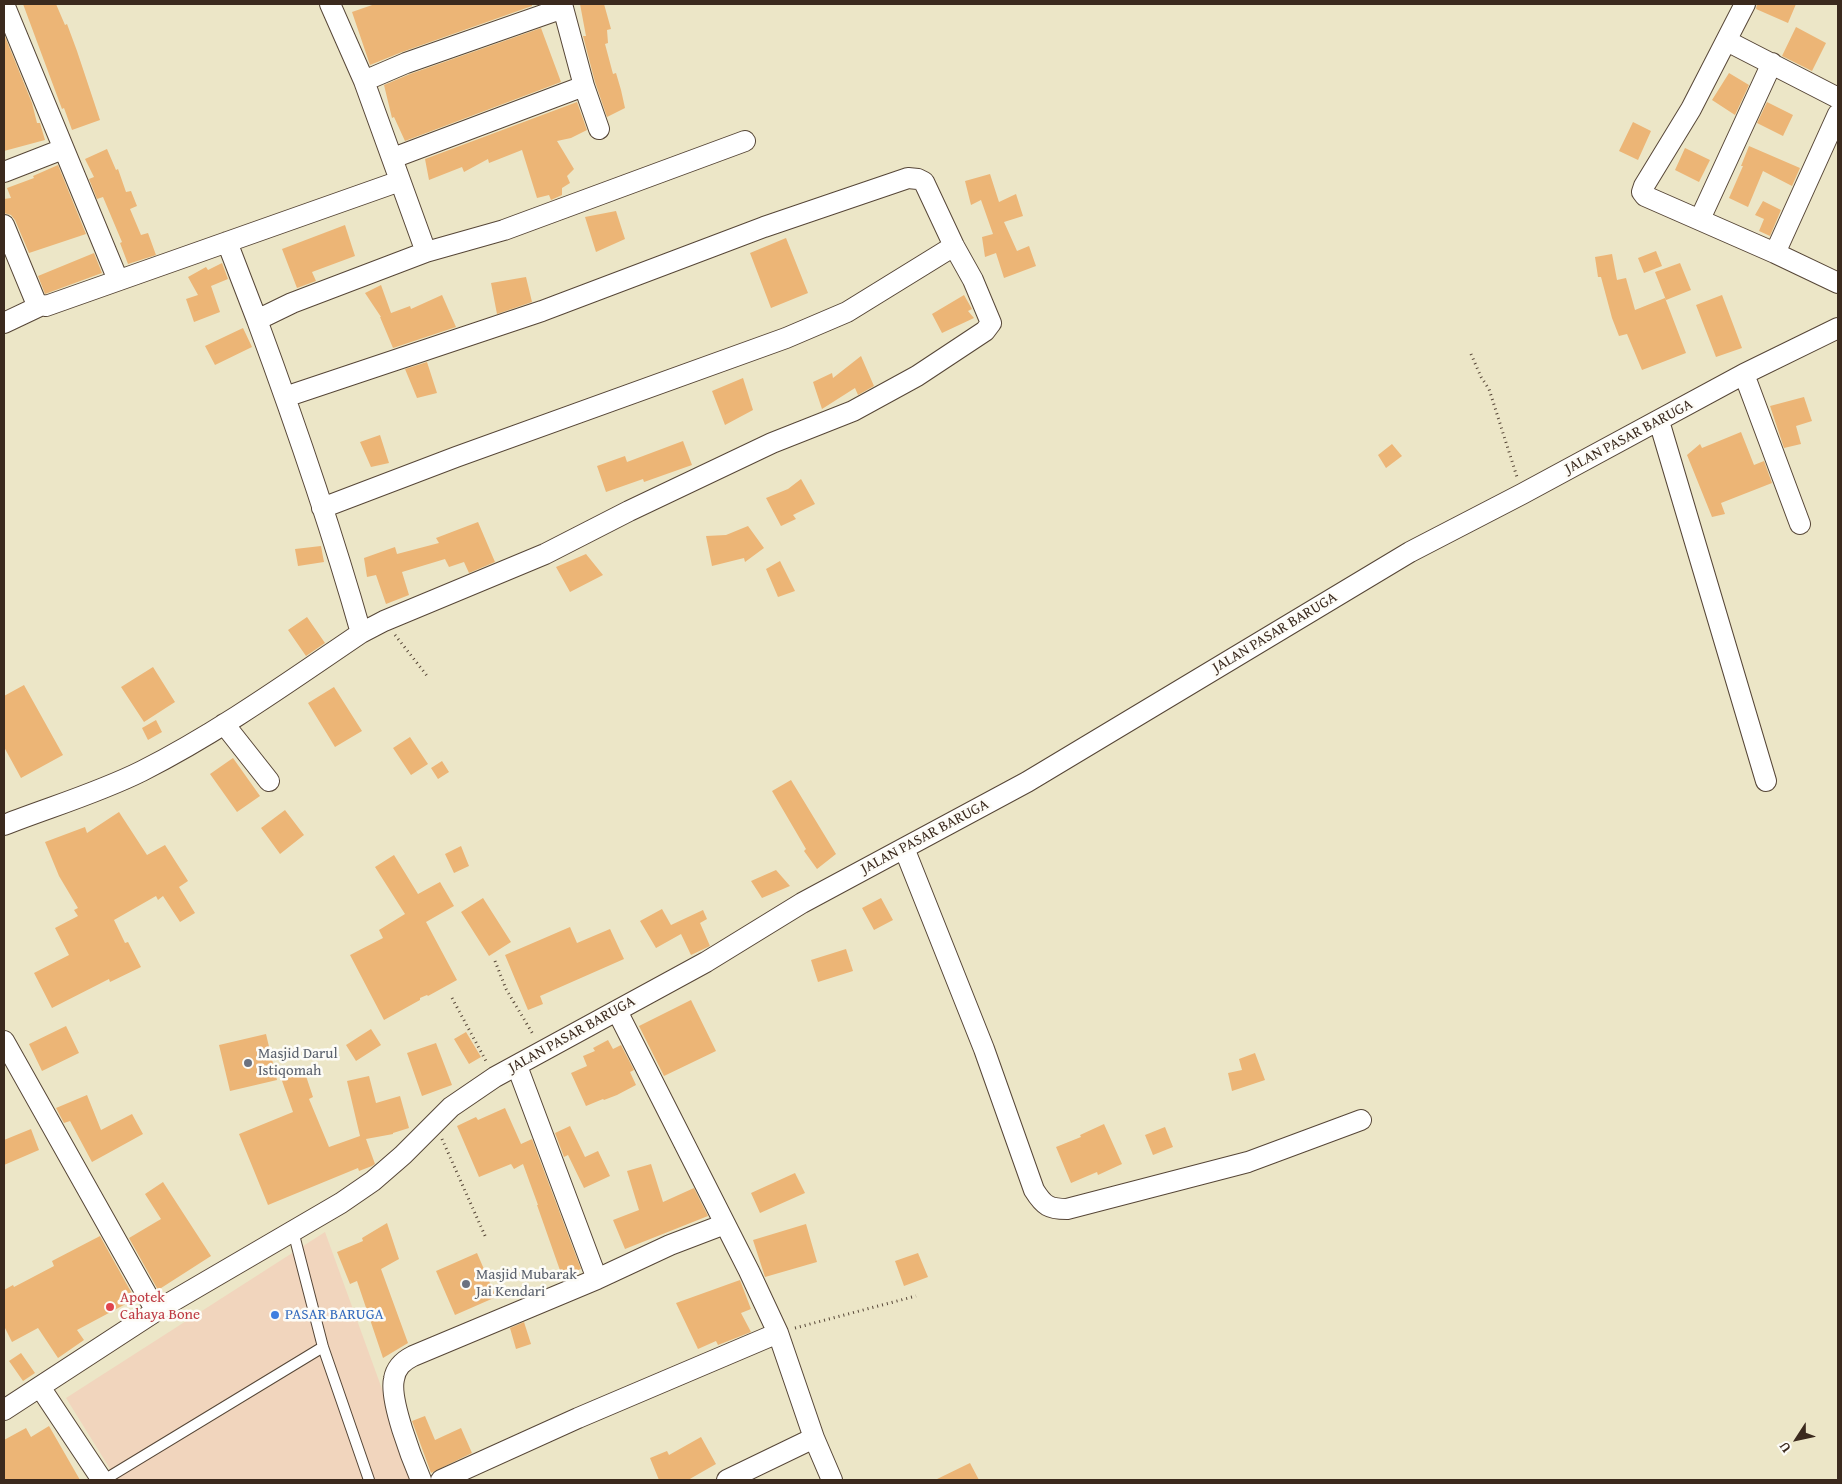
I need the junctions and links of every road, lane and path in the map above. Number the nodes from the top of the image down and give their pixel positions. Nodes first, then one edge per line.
1 (4, 4) edge
2 (331, 4) edge
3 (1746, 4) edge
4 (563, 6) edge
5 (1727, 41) junction
6 (1772, 63) junction
7 (364, 81) junction
8 (584, 86) junction
9 (1838, 98) edge
10 (1838, 114) edge
11 (599, 129) dead end
12 (745, 142) dead end
13 (63, 150) junction
14 (393, 158) junction
15 (4, 172) edge
16 (400, 181) junction
17 (1700, 219) junction
18 (4, 225) edge
19 (227, 242) junction
20 (954, 246) junction
21 (426, 252) junction
22 (1775, 253) junction
23 (118, 280) junction
24 (1838, 283) edge
25 (42, 305) junction
26 (257, 320) junction
27 (4, 323) edge
28 (1838, 328) edge
29 (1471, 354) dead end
30 (1744, 374) junction
31 (285, 397) junction
32 (1659, 421) junction
33 (1522, 494) junction
34 (322, 508) junction
35 (1800, 524) dead end
36 (384, 621) junction
37 (361, 633) junction
38 (428, 677) dead end
39 (224, 724) junction
40 (269, 780) dead end
41 (1766, 781) dead end
42 (4, 824) edge
43 (904, 848) junction
44 (495, 961) dead end
45 (452, 998) dead end
46 (617, 1011) junction
47 (4, 1041) edge
48 (544, 1052) junction
49 (517, 1066) junction
50 (495, 1077) junction
51 (1361, 1120) dead end
52 (435, 1122) junction
53 (725, 1224) junction
54 (294, 1230) junction
55 (486, 1238) dead end
56 (597, 1279) junction
57 (916, 1296) dead end
58 (156, 1311) junction
59 (778, 1333) junction
60 (323, 1347) junction
61 (40, 1387) junction
62 (4, 1410) edge
63 (814, 1438) junction
64 (103, 1480) edge
65 (369, 1480) edge
66 (420, 1480) edge
67 (441, 1480) edge
68 (727, 1480) edge
69 (832, 1480) edge

1 - 13 street
2 - 7 street
3 - 5 street
4 - 7 street
4 - 8 street
5 - 6 street
5 - 17 street
6 - 9 street
6 - 17 street
7 - 14 street
8 - 11 street
8 - 14 street
10 - 22 street
12 - 21 street
13 - 15 street
13 - 23 street
14 - 16 street
16 - 19 street
16 - 21 street
17 - 22 street
18 - 25 street
19 - 23 street
19 - 26 street
20 - 31 street
20 - 34 street
20 - 36 street
21 - 26 street
22 - 24 street
23 - 25 street
25 - 27 street
26 - 31 street
28 - 30 street, JALAN PASAR BARUGA
29 - 33 path
30 - 32 street, JALAN PASAR BARUGA
30 - 35 street
31 - 34 street
32 - 33 street, JALAN PASAR BARUGA
32 - 41 street
33 - 43 street, JALAN PASAR BARUGA
34 - 37 street
36 - 37 street
36 - 38 path
37 - 39 street
39 - 40 street
39 - 42 street
43 - 46 street, JALAN PASAR BARUGA
43 - 51 street
44 - 48 path
45 - 50 path
46 - 48 street, JALAN PASAR BARUGA
46 - 53 street
47 - 58 street
48 - 49 street, JALAN PASAR BARUGA
49 - 50 street, JALAN PASAR BARUGA
49 - 56 street
50 - 52 street, JALAN PASAR BARUGA
52 - 54 street, JALAN PASAR BARUGA
52 - 55 path
53 - 56 street
53 - 59 street
54 - 58 street, JALAN PASAR BARUGA
54 - 60 lane
56 - 66 street
57 - 59 path
58 - 61 street, JALAN PASAR BARUGA
59 - 63 street
59 - 67 street
60 - 64 lane
60 - 65 lane
61 - 62 street, JALAN PASAR BARUGA
61 - 64 street
63 - 68 street
63 - 69 street

